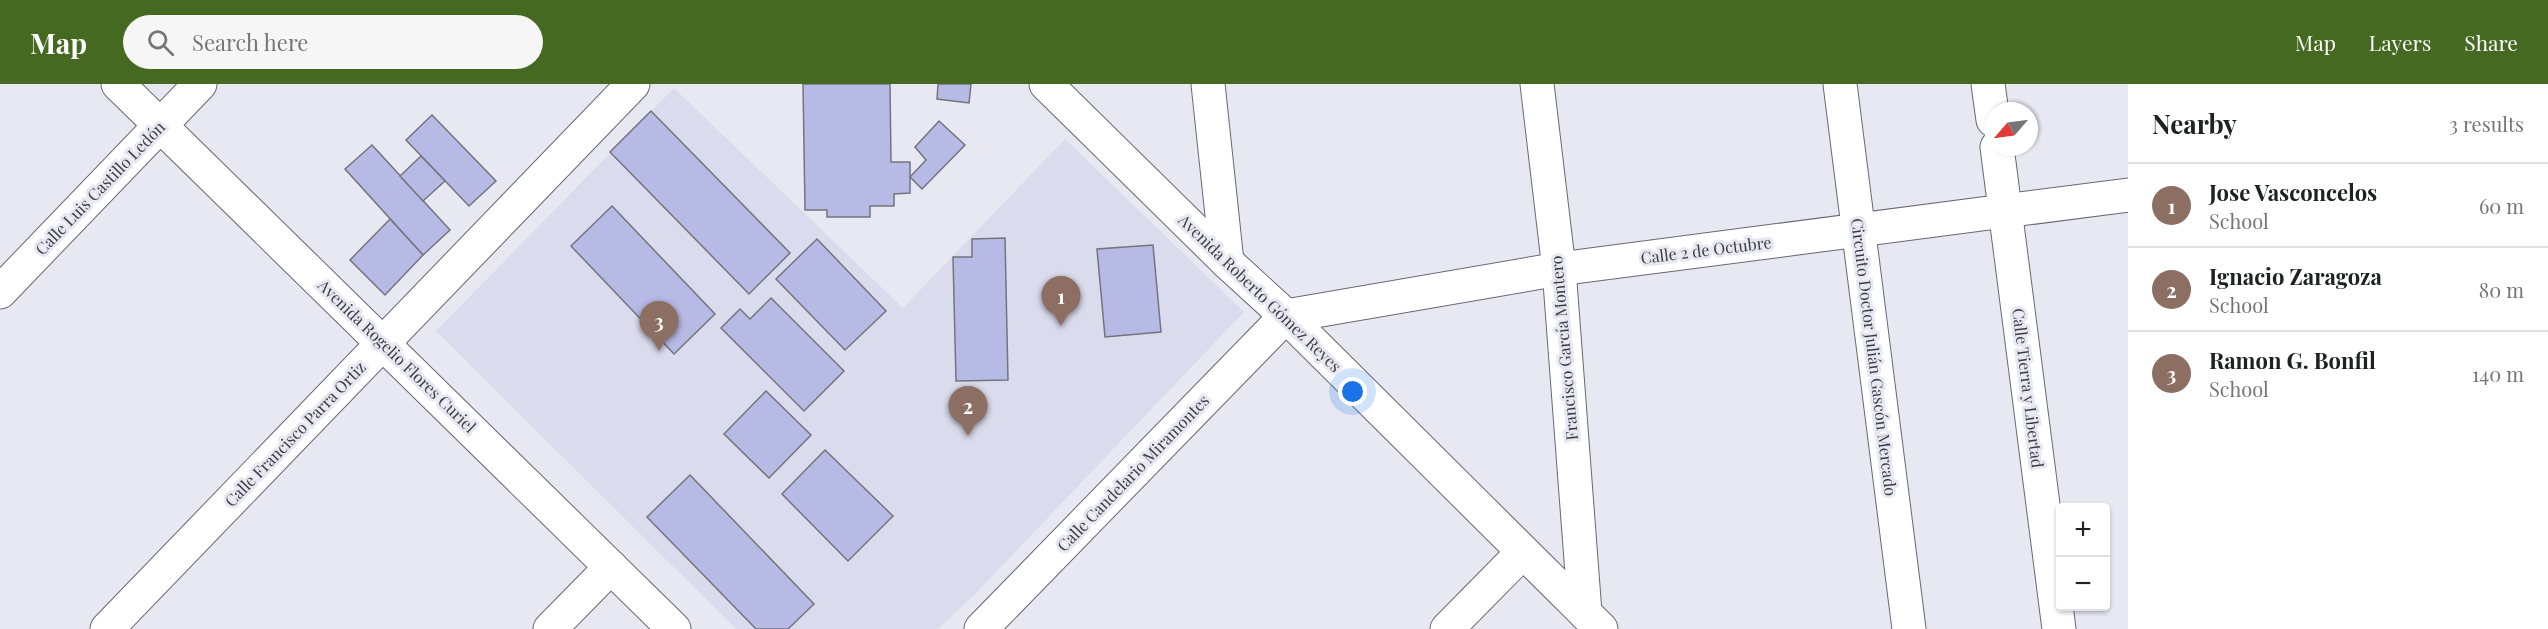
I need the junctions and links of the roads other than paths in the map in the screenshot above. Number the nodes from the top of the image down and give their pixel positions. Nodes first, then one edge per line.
1 (118, 84) edge
2 (200, 84) edge
3 (633, 84) edge
4 (1046, 84) edge
5 (1208, 84) edge
6 (1537, 84) edge
7 (1840, 84) edge
8 (1988, 84) edge
9 (1990, 102) edge
10 (159, 125) junction
11 (1998, 156) edge
12 (2128, 195) edge
13 (2006, 211) junction
14 (1858, 231) junction
15 (1227, 261) junction
16 (1559, 269) junction
17 (0, 292) edge
18 (1286, 316) junction
19 (384, 343) junction
20 (1522, 553) junction
21 (611, 567) junction
22 (1593, 621) edge
23 (107, 629) edge
24 (550, 629) edge
25 (674, 629) edge
26 (981, 629) edge
27 (1447, 629) edge
28 (1909, 629) edge
29 (2059, 629) edge

1 - 10 street, Avenida Rogelio Flores Curiel
2 - 10 street, Calle Luis Castillo Ledón
3 - 19 street, Calle Francisco Parra Ortiz
4 - 15 street, Avenida Roberto Gómez Reyes
5 - 15 street
6 - 16 street, Francisco García Montero
7 - 14 street, Circuito Doctor Julián Gascón Mercado
8 - 9 street
10 - 17 street, Calle Luis Castillo Ledón
10 - 19 street, Avenida Rogelio Flores Curiel
11 - 13 street, Calle Tierra y Libertad
12 - 13 street, Calle 2 de Octubre
13 - 14 street, Calle 2 de Octubre
13 - 29 street, Calle Tierra y Libertad
14 - 16 street, Calle 2 de Octubre
14 - 28 street, Circuito Doctor Julián Gascón Mercado
15 - 18 street, Avenida Roberto Gómez Reyes
16 - 18 street, Calle 2 de Octubre
16 - 22 street, Francisco García Montero
18 - 20 street, Avenida Roberto Gómez Reyes
18 - 26 street, Calle Candelario Miramontes
19 - 21 street, Avenida Rogelio Flores Curiel
19 - 23 street, Calle Francisco Parra Ortiz
20 - 22 street, Avenida Roberto Gómez Reyes
20 - 27 street
21 - 24 street
21 - 25 street, Avenida Rogelio Flores Curiel

